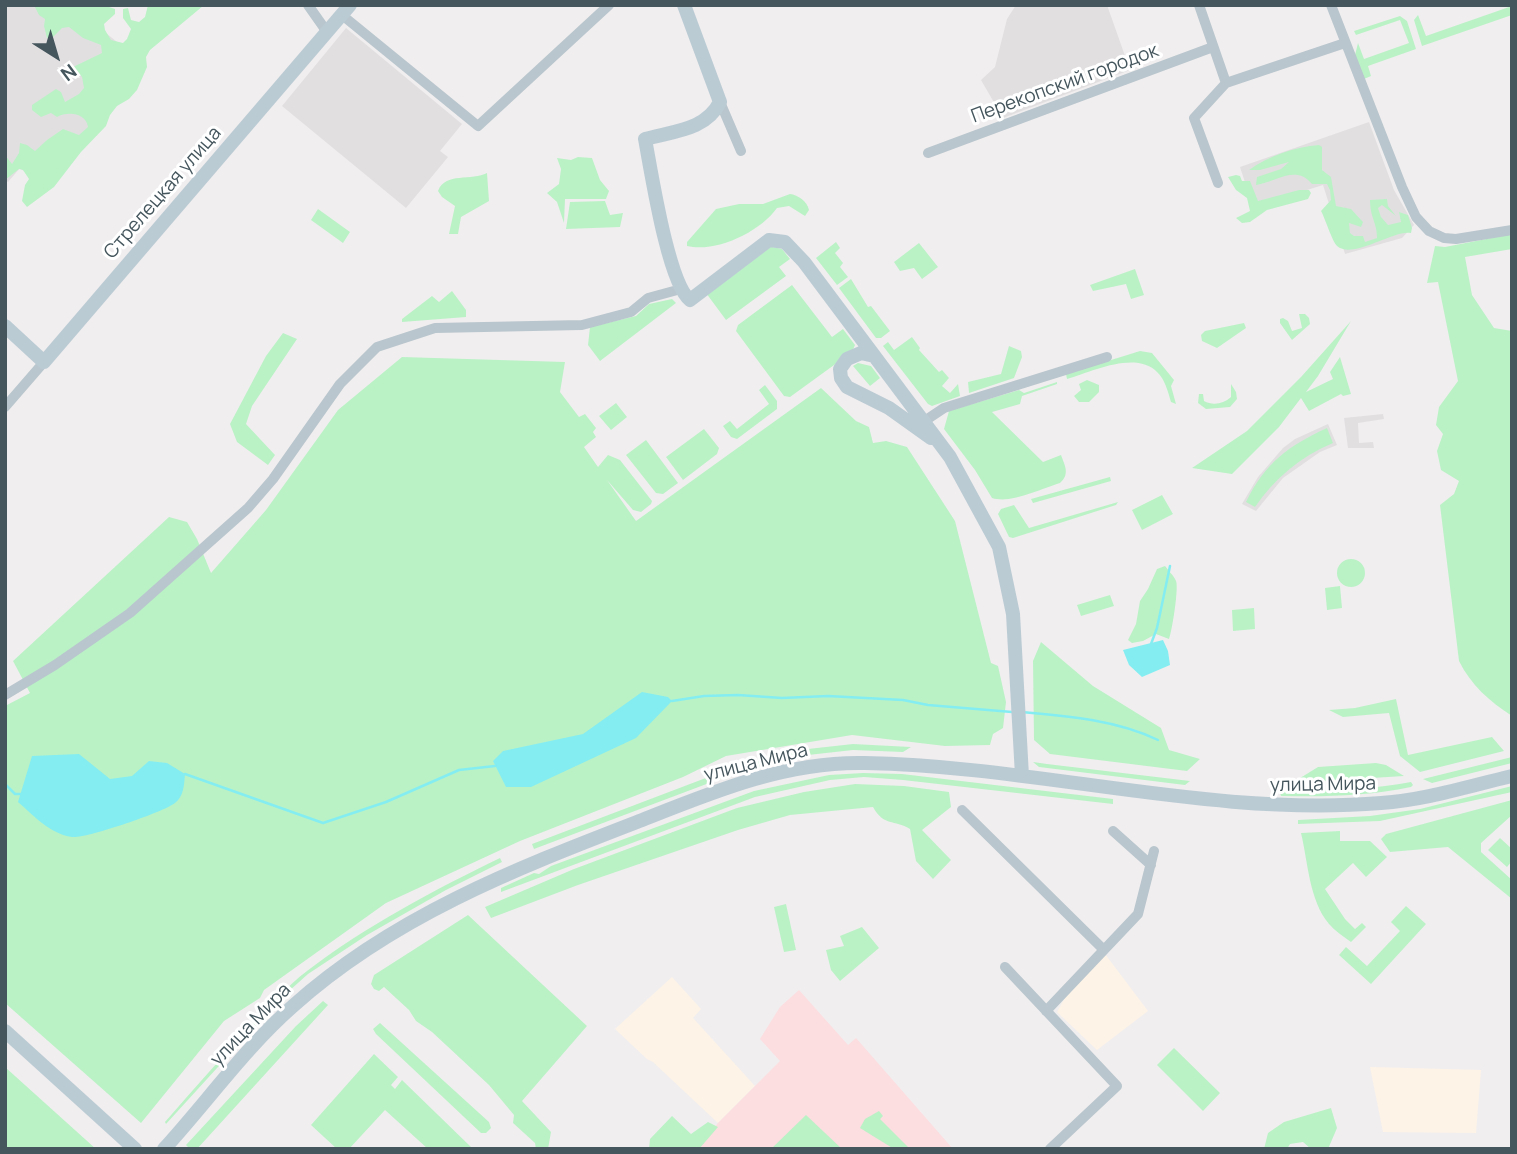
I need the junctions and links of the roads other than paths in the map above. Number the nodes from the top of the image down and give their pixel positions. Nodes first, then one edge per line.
1 (308, 5) edge
2 (609, 5) edge
3 (684, 5) edge
4 (1199, 5) edge
5 (1331, 5) edge
6 (346, 10) edge
7 (327, 32) junction
8 (1345, 43) junction
9 (1213, 47) junction
10 (1226, 83) junction
11 (720, 102) junction
12 (741, 151) dead end
13 (928, 153) dead end
14 (1218, 183) dead end
15 (1512, 230) edge
16 (685, 295) junction
17 (5, 326) edge
18 (874, 356) junction
19 (1107, 357) dead end
20 (44, 362) junction
21 (5, 407) edge
22 (921, 424) junction
23 (5, 695) edge
24 (1022, 776) junction
25 (1512, 776) edge
26 (962, 810) dead end
27 (1113, 831) dead end
28 (1154, 851) dead end
29 (1151, 865) junction
30 (1104, 950) junction
31 (1005, 967) dead end
32 (1046, 1011) junction
33 (5, 1031) edge
34 (135, 1149) edge
35 (164, 1149) edge
36 (1050, 1149) edge

1 - 7 street
2 - 6 street
3 - 11 street
4 - 9 street
5 - 8 street
6 - 7 street, Стрелецкая улица
7 - 20 street, Стрелецкая улица
8 - 10 street
8 - 15 street
9 - 10 street
9 - 13 street, Перекопский городок
10 - 14 street
11 - 12 street
11 - 16 street
16 - 18 street
16 - 23 street
17 - 20 street
18 - 22 street
18 - 22 street
19 - 22 street
20 - 21 street, Стрелецкая улица
22 - 24 street
24 - 25 street, улица Мира
24 - 35 street, улица Мира
26 - 30 street
27 - 29 street
28 - 29 street
29 - 30 street
30 - 32 street
31 - 32 street
32 - 36 street
33 - 34 street

